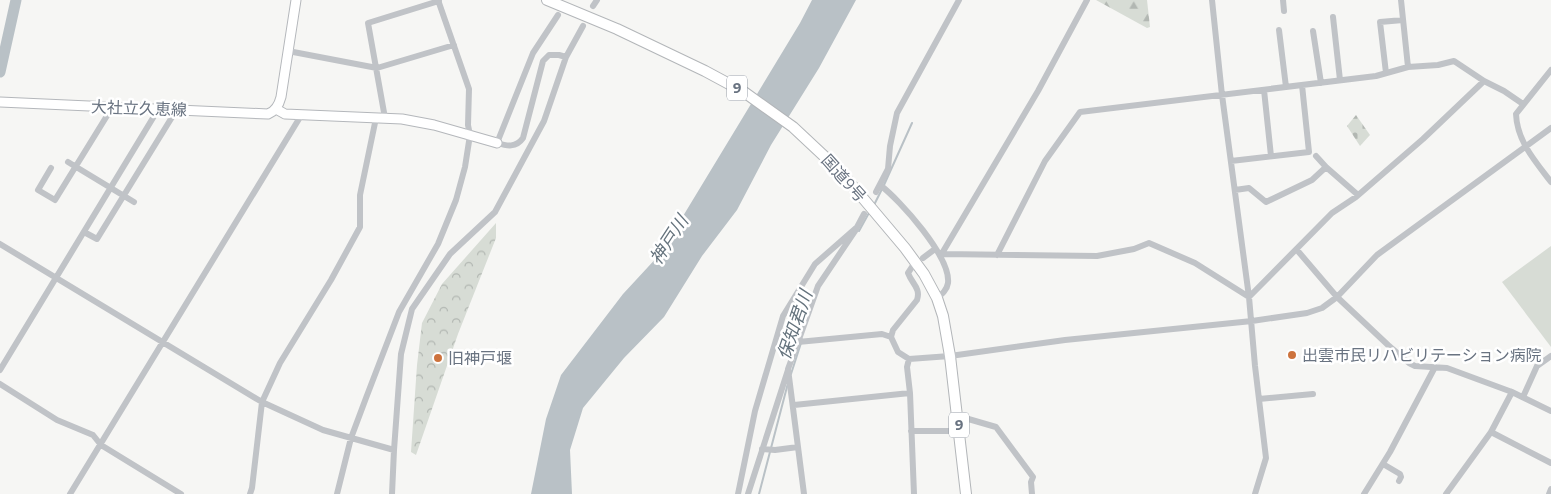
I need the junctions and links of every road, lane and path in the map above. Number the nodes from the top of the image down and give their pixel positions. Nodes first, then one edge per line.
1 (296, 0) edge
2 (438, 0) edge
3 (547, 0) edge
4 (959, 0) edge
5 (1087, 0) edge
6 (1212, 0) edge
7 (1283, 0) edge
8 (1401, 0) edge
9 (1284, 11) dead end
10 (558, 14) dead end
11 (1333, 17) dead end
12 (1403, 20) junction
13 (584, 26) dead end
14 (1280, 30) dead end
15 (1313, 31) dead end
16 (454, 45) junction
17 (288, 51) junction
18 (566, 57) junction
19 (1408, 67) junction
20 (377, 68) junction
21 (1551, 70) edge
22 (1386, 73) junction
23 (1340, 80) junction
24 (1484, 81) junction
25 (1321, 83) junction
26 (1302, 85) junction
27 (1286, 87) junction
28 (1264, 90) junction
29 (1222, 95) junction
30 (0, 102) edge
31 (1523, 104) junction
32 (113, 106) junction
33 (159, 108) junction
34 (177, 109) junction
35 (276, 109) junction
36 (302, 114) junction
37 (380, 118) junction
38 (1551, 128) edge
39 (470, 135) junction
40 (497, 143) junction
41 (1525, 147) junction
42 (1271, 156) junction
43 (1316, 156) dead end
44 (1231, 161) junction
45 (68, 162) dead end
46 (76, 167) junction
47 (1326, 167) junction
48 (51, 168) dead end
49 (1551, 182) edge
50 (880, 185) junction
51 (111, 188) junction
52 (1235, 190) junction
53 (876, 192) dead end
54 (1358, 195) junction
55 (124, 196) junction
56 (134, 202) dead end
57 (864, 214) dead end
58 (856, 228) junction
59 (84, 232) junction
60 (0, 244) edge
61 (935, 248) junction
62 (1297, 250) junction
63 (942, 255) junction
64 (997, 255) junction
65 (923, 258) dead end
66 (912, 267) dead end
67 (56, 278) junction
68 (1249, 297) junction
69 (1337, 297) junction
70 (937, 298) junction
71 (1252, 321) junction
72 (891, 337) junction
73 (798, 342) junction
74 (163, 343) junction
75 (950, 356) junction
76 (1551, 356) edge
77 (909, 359) junction
78 (1434, 367) junction
79 (788, 369) junction
80 (0, 370) edge
81 (0, 384) edge
82 (1512, 392) junction
83 (910, 393) junction
84 (1313, 394) dead end
85 (1523, 397) junction
86 (1259, 399) junction
87 (262, 402) junction
88 (794, 405) junction
89 (1551, 411) edge
90 (958, 416) junction
91 (959, 431) junction
92 (911, 432) junction
93 (1491, 432) junction
94 (351, 438) junction
95 (101, 445) junction
96 (798, 447) junction
97 (762, 449) junction
98 (394, 450) junction
99 (1551, 463) edge
100 (1383, 464) junction
101 (1400, 481) dead end
102 (1551, 489) edge
103 (70, 494) edge
104 (181, 494) edge
105 (250, 494) edge
106 (337, 494) edge
107 (392, 494) edge
108 (738, 494) edge
109 (748, 494) edge
110 (804, 494) edge
111 (914, 494) edge
112 (966, 494) edge
113 (1032, 494) edge
114 (1255, 494) edge
115 (1364, 494) edge
116 (1446, 494) edge
117 (1548, 494) edge

1 - 17 main road
2 - 16 street
2 - 20 street
3 - 70 highway, 国道9号 / 9
4 - 50 street
5 - 63 street
6 - 29 street
7 - 9 street
8 - 12 street
10 - 40 street
11 - 23 street
12 - 19 street
12 - 22 street
13 - 18 street
14 - 27 street
15 - 25 street
16 - 20 street
16 - 39 street
17 - 20 street
17 - 35 main road
18 - 40 street
18 - 98 street
19 - 22 street
19 - 24 street
20 - 37 street
21 - 31 street
22 - 23 street
23 - 25 street
24 - 31 street
24 - 54 street
25 - 26 street
26 - 27 street
26 - 42 street
27 - 28 street
28 - 29 street
28 - 42 street
29 - 44 street
29 - 64 street
30 - 32 main road, 大社立久恵線
31 - 41 street
32 - 33 main road, 大社立久恵線
32 - 46 street
33 - 34 main road, 大社立久恵線
33 - 51 street
34 - 35 main road, 大社立久恵線
34 - 55 street
35 - 36 main road, 大社立久恵線
36 - 37 main road, 大社立久恵線
36 - 74 street
37 - 39 main road, 大社立久恵線
37 - 87 street
38 - 41 street
39 - 40 main road, 大社立久恵線
39 - 94 street
41 - 49 street
41 - 69 street
42 - 44 street
43 - 47 street
44 - 52 street
45 - 46 street
46 - 48 street
46 - 51 street
47 - 52 street
47 - 54 street
50 - 53 street
50 - 61 street
51 - 55 street
51 - 59 street
52 - 68 street
54 - 62 street
55 - 56 street
55 - 59 street
57 - 58 street
58 - 73 street
58 - 108 street
59 - 67 street
60 - 67 street
61 - 63 street
61 - 65 street
62 - 68 street
62 - 69 street
63 - 64 street
63 - 70 street
64 - 68 street
66 - 72 street
67 - 74 street
67 - 80 street
68 - 71 street
69 - 71 street
69 - 78 street
70 - 75 highway, 国道9号 / 9
71 - 75 street
71 - 86 street
72 - 73 street
72 - 77 street
73 - 79 street
74 - 87 street
74 - 95 street
75 - 77 street
75 - 90 highway, 国道9号 / 9
76 - 85 street
77 - 83 street
78 - 82 street
78 - 100 street
79 - 88 street
79 - 97 street
81 - 95 street
82 - 85 street
82 - 93 street
83 - 88 street
83 - 92 street
84 - 86 street
85 - 89 street
86 - 114 street
87 - 94 street
87 - 105 street
88 - 96 street
90 - 91 highway, 国道9号 / 9
90 - 113 street
91 - 92 street
91 - 112 highway, 国道9号 / 9
92 - 111 street
93 - 99 street
93 - 116 street
94 - 98 street
94 - 106 street
95 - 103 street
95 - 104 street
96 - 97 street
96 - 110 street
97 - 109 street
98 - 107 street
100 - 101 street
100 - 115 street
102 - 117 street

